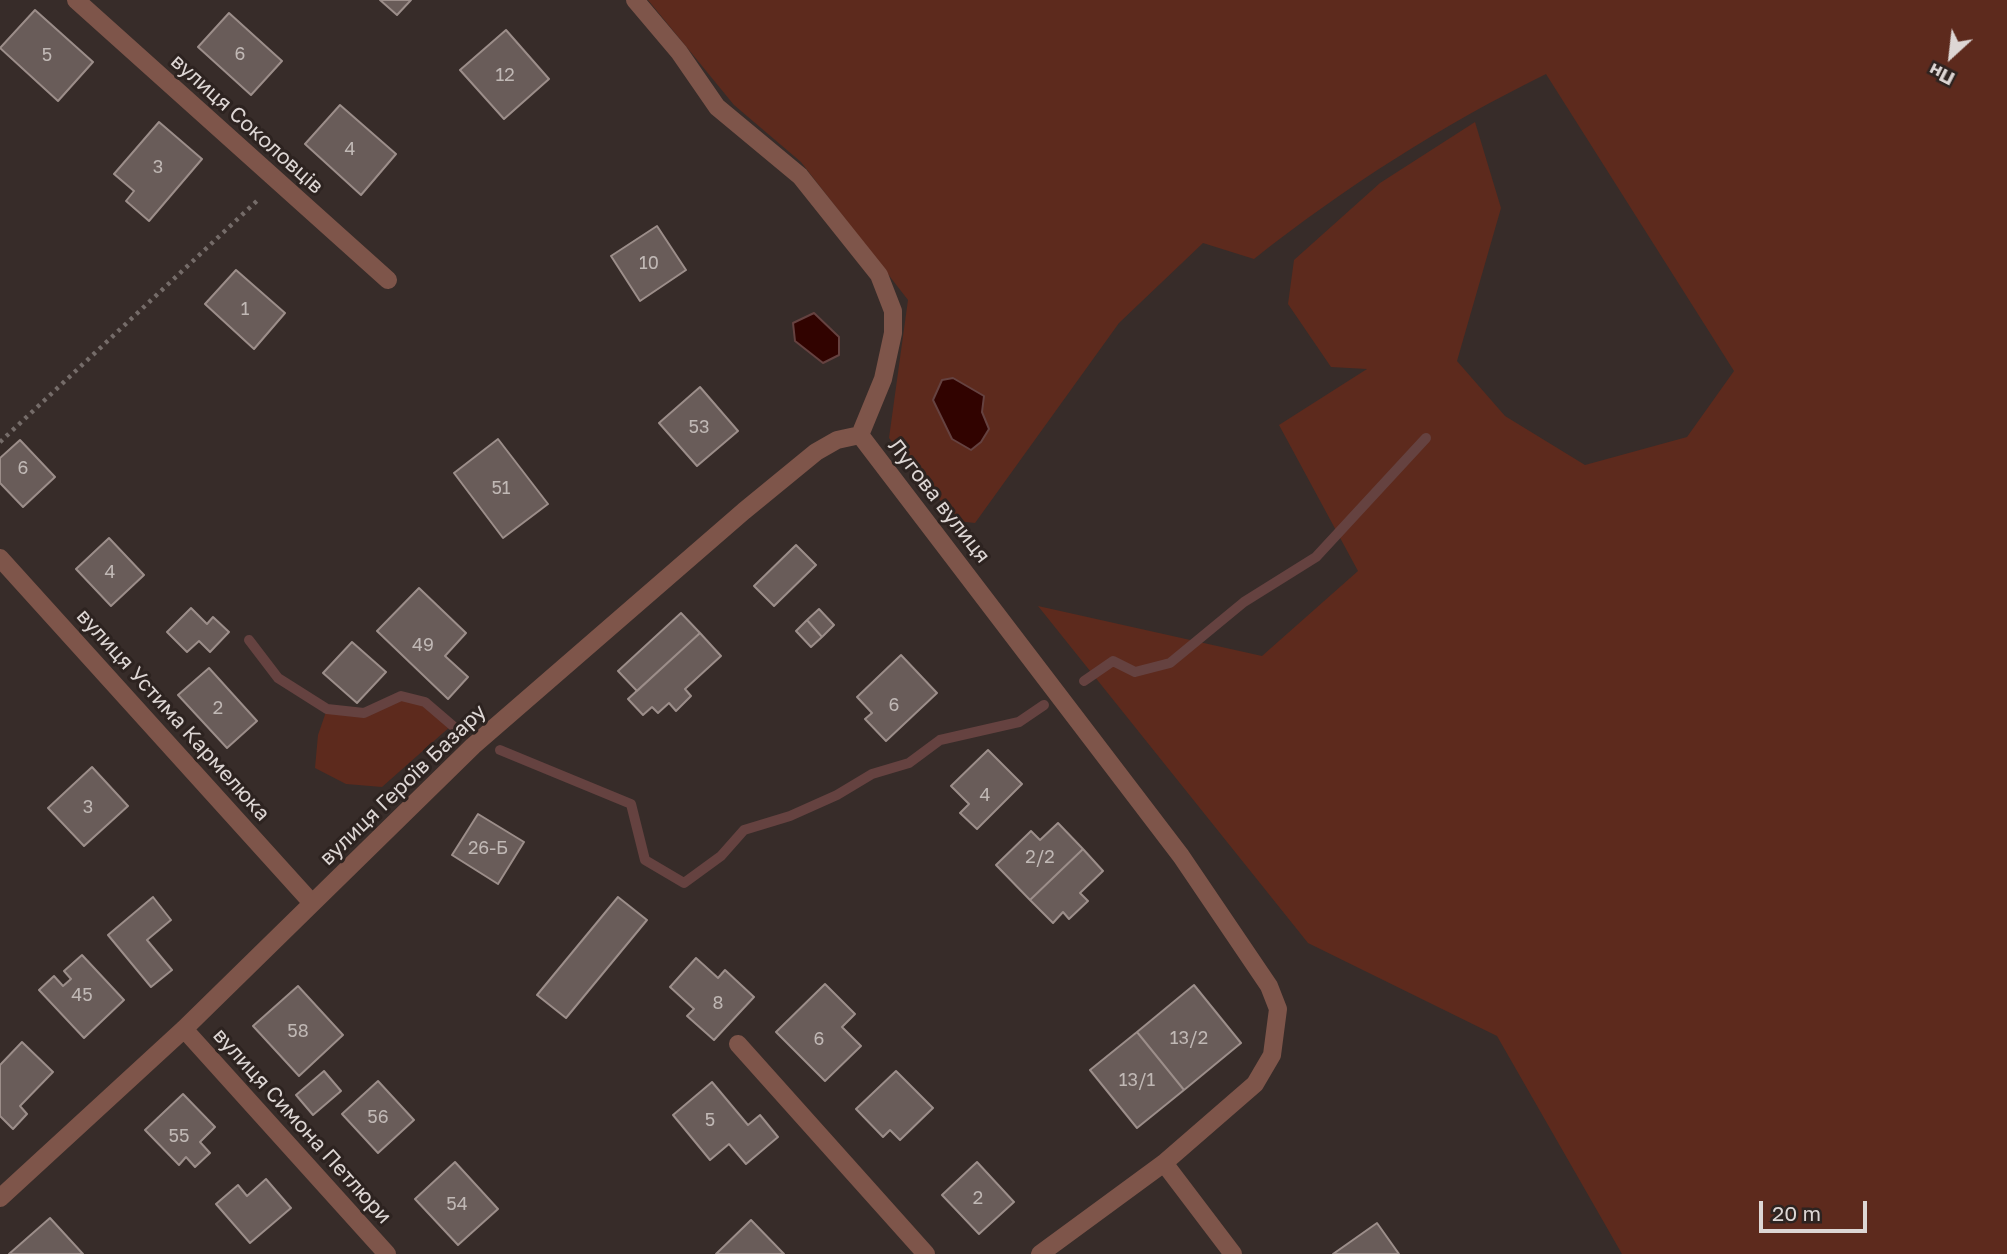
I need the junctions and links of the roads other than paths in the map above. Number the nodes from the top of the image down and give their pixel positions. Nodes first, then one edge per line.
1 (76, 0) edge
2 (635, 0) edge
3 (388, 280) dead end
4 (860, 435) junction
5 (0, 558) edge
6 (312, 903) junction
7 (184, 1029) junction
8 (738, 1044) dead end
9 (1164, 1163) junction
10 (0, 1198) edge
11 (1042, 1253) edge
12 (387, 1254) edge
13 (926, 1254) edge
14 (1233, 1254) edge

1 - 3 street, вулиця Соколовців
2 - 4 street, Лугова вулиця
4 - 6 street, вулиця Героїв Базару
4 - 9 street, Лугова вулиця
5 - 6 street, вулиця Устима Кармелюка
6 - 7 street, вулиця Героїв Базару
7 - 10 street, вулиця Героїв Базару
7 - 12 street, вулиця Симона Петлюри
8 - 13 street
9 - 11 street, Лугова вулиця
9 - 14 street

